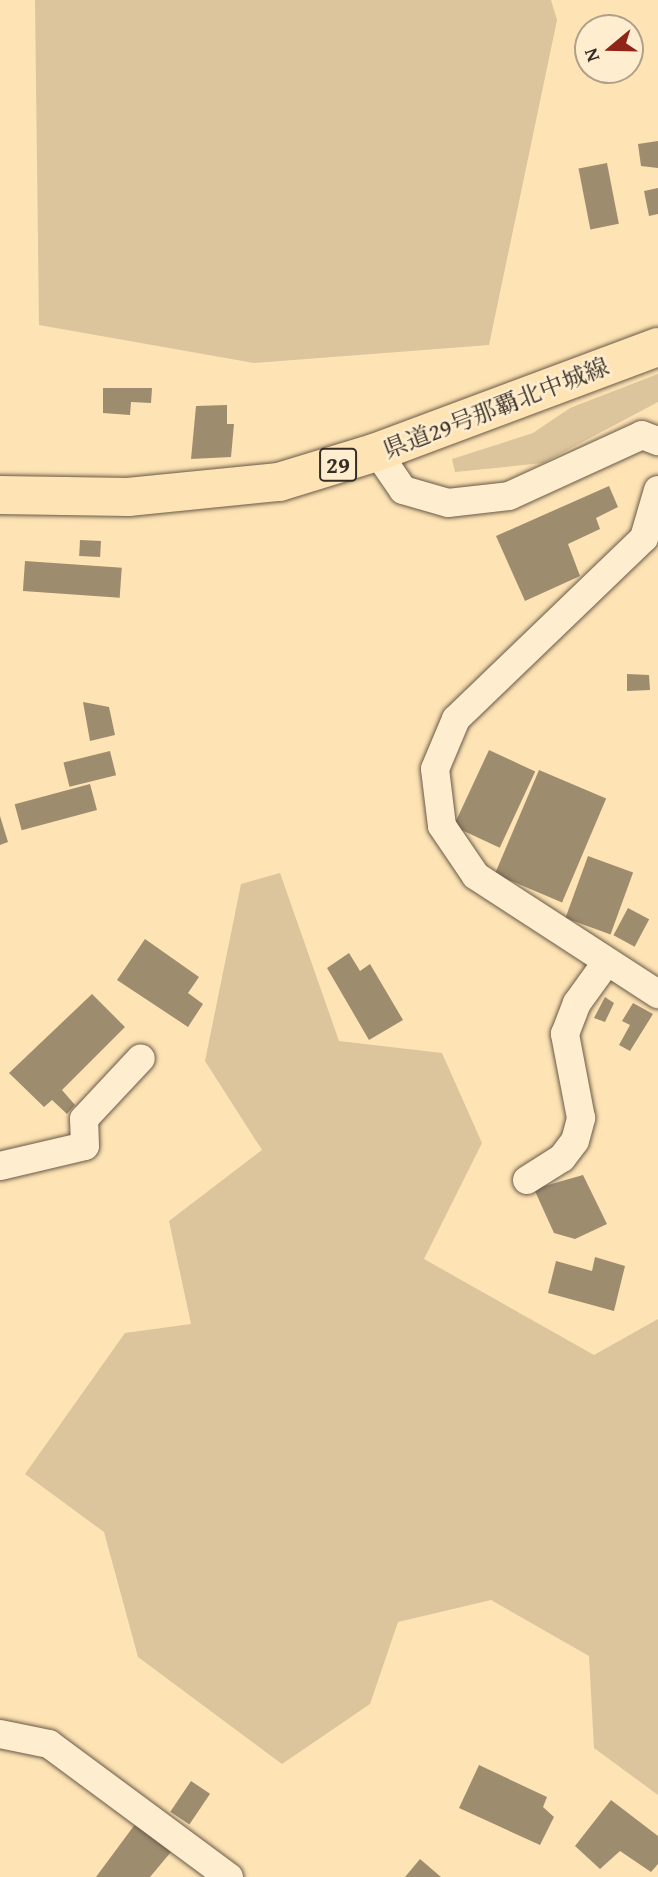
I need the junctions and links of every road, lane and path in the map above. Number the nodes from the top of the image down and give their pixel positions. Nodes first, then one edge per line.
1 (658, 347) edge
2 (658, 441) edge
3 (377, 452) junction
4 (658, 490) edge
5 (0, 495) edge
6 (606, 963) junction
7 (658, 995) edge
8 (141, 1058) dead end
9 (0, 1166) edge
10 (527, 1180) dead end
11 (0, 1734) edge
12 (229, 1877) edge

1 - 3 main road, 県道29号那覇北中城線 / 29
2 - 3 street
3 - 5 main road, 県道29号那覇北中城線 / 29
4 - 6 street
6 - 7 street
6 - 10 street
8 - 9 street
11 - 12 street

